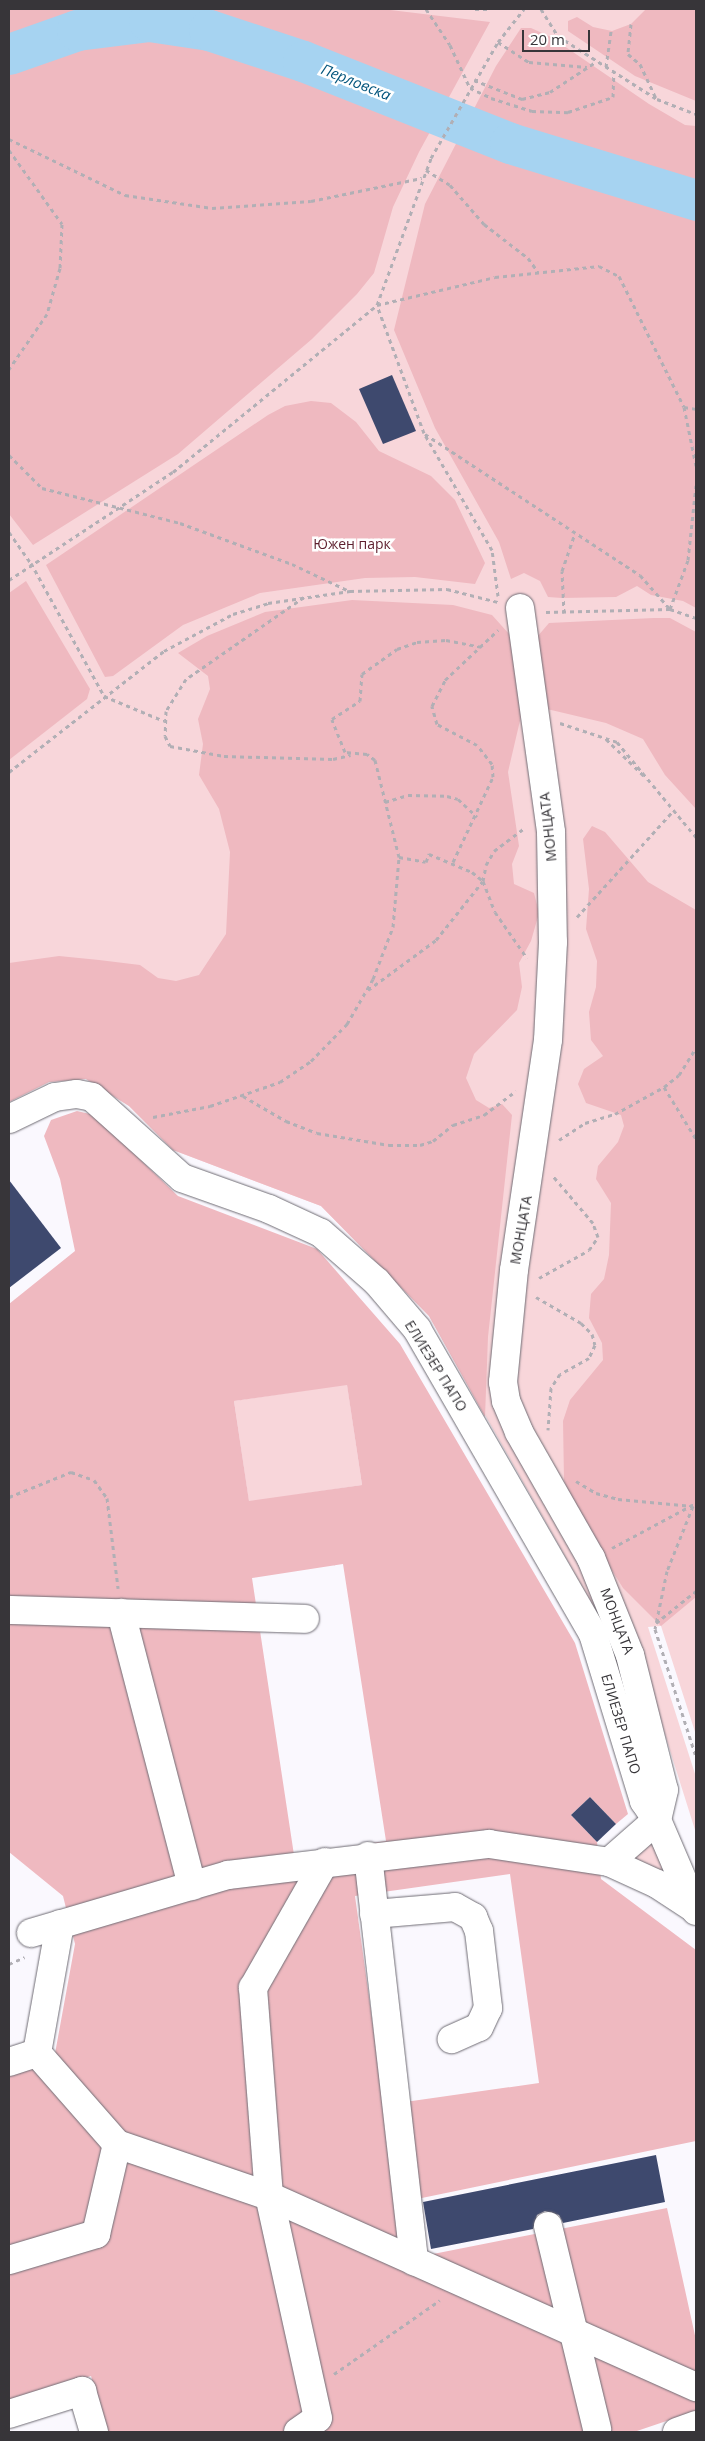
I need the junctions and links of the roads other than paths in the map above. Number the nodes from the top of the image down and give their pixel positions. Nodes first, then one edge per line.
1 (509, 605) road end
2 (9, 1120) edge
3 (9, 1610) edge
4 (121, 1613) junction
5 (305, 1619) dead end
6 (657, 1820) junction
7 (368, 1856) junction
8 (325, 1862) junction
9 (609, 1862) junction
10 (192, 1886) junction
11 (695, 1910) edge
12 (374, 1914) junction
13 (60, 1924) junction
14 (31, 1933) dead end
15 (452, 2038) dead end
16 (37, 2053) junction
17 (9, 2062) edge
18 (117, 2144) junction
19 (269, 2196) junction
20 (548, 2226) dead end
21 (9, 2260) edge
22 (426, 2266) junction
23 (574, 2332) junction
24 (696, 2387) edge
25 (9, 2414) edge
26 (696, 2425) edge
27 (597, 2429) dead end
28 (94, 2432) edge
29 (298, 2432) edge
30 (677, 2432) edge

1 - 6 street, МОНЦАТА
2 - 6 street, ЕЛИЕЗЕР ПАПО
3 - 4 street
4 - 5 street
4 - 10 street
6 - 9 street
6 - 11 street, ЕЛИЕЗЕР ПАПО
7 - 8 street
7 - 9 street
7 - 12 street
8 - 10 street
8 - 19 street
9 - 11 street
10 - 13 street
12 - 15 street
12 - 22 street
13 - 14 street
13 - 16 street
16 - 17 street
16 - 18 street
18 - 19 street
18 - 21 street
19 - 22 street
19 - 29 street
20 - 23 street
22 - 23 street
23 - 24 street
23 - 27 street
25 - 28 street
26 - 30 street

